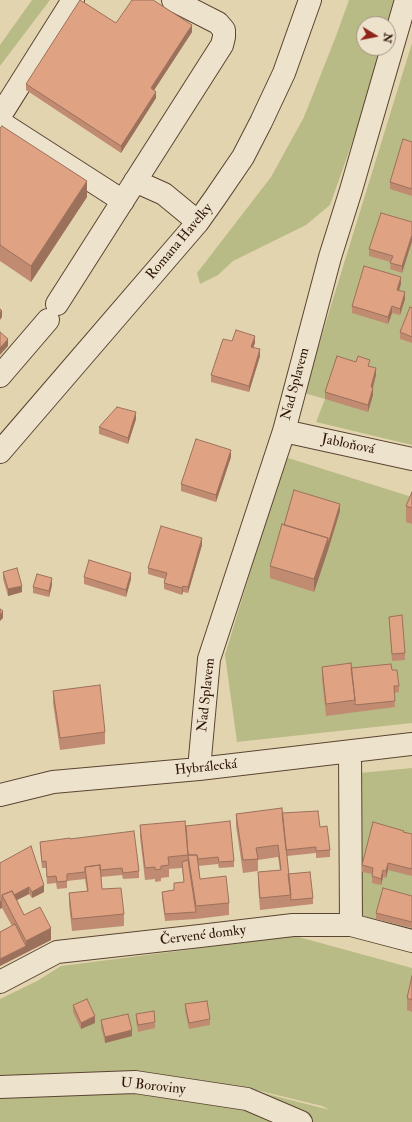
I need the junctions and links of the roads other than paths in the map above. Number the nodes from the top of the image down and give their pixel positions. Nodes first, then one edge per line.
1 (73, 0) edge
2 (173, 0) edge
3 (310, 0) edge
4 (406, 0) edge
5 (0, 116) edge
6 (0, 122) edge
7 (135, 181) junction
8 (123, 201) junction
9 (198, 222) junction
10 (0, 376) edge
11 (284, 431) junction
12 (0, 452) edge
13 (412, 459) edge
14 (412, 744) edge
15 (350, 752) junction
16 (199, 770) junction
17 (0, 795) edge
18 (351, 925) junction
19 (412, 942) edge
20 (0, 982) edge
21 (0, 1087) edge
22 (301, 1122) edge

1 - 5 street
2 - 7 street
3 - 9 street, Romana Havelky
4 - 11 street, Nad Splavem
6 - 8 street
7 - 8 street
7 - 9 street
8 - 10 street
9 - 12 street, Romana Havelky
11 - 13 street, Jabloňová
11 - 16 street, Nad Splavem
14 - 15 street, Hybrálecká
15 - 16 street, Hybrálecká
15 - 18 street
16 - 17 street, Hybrálecká
18 - 19 street, Červené domky
18 - 20 street, Červené domky
21 - 22 street, U Boroviny

